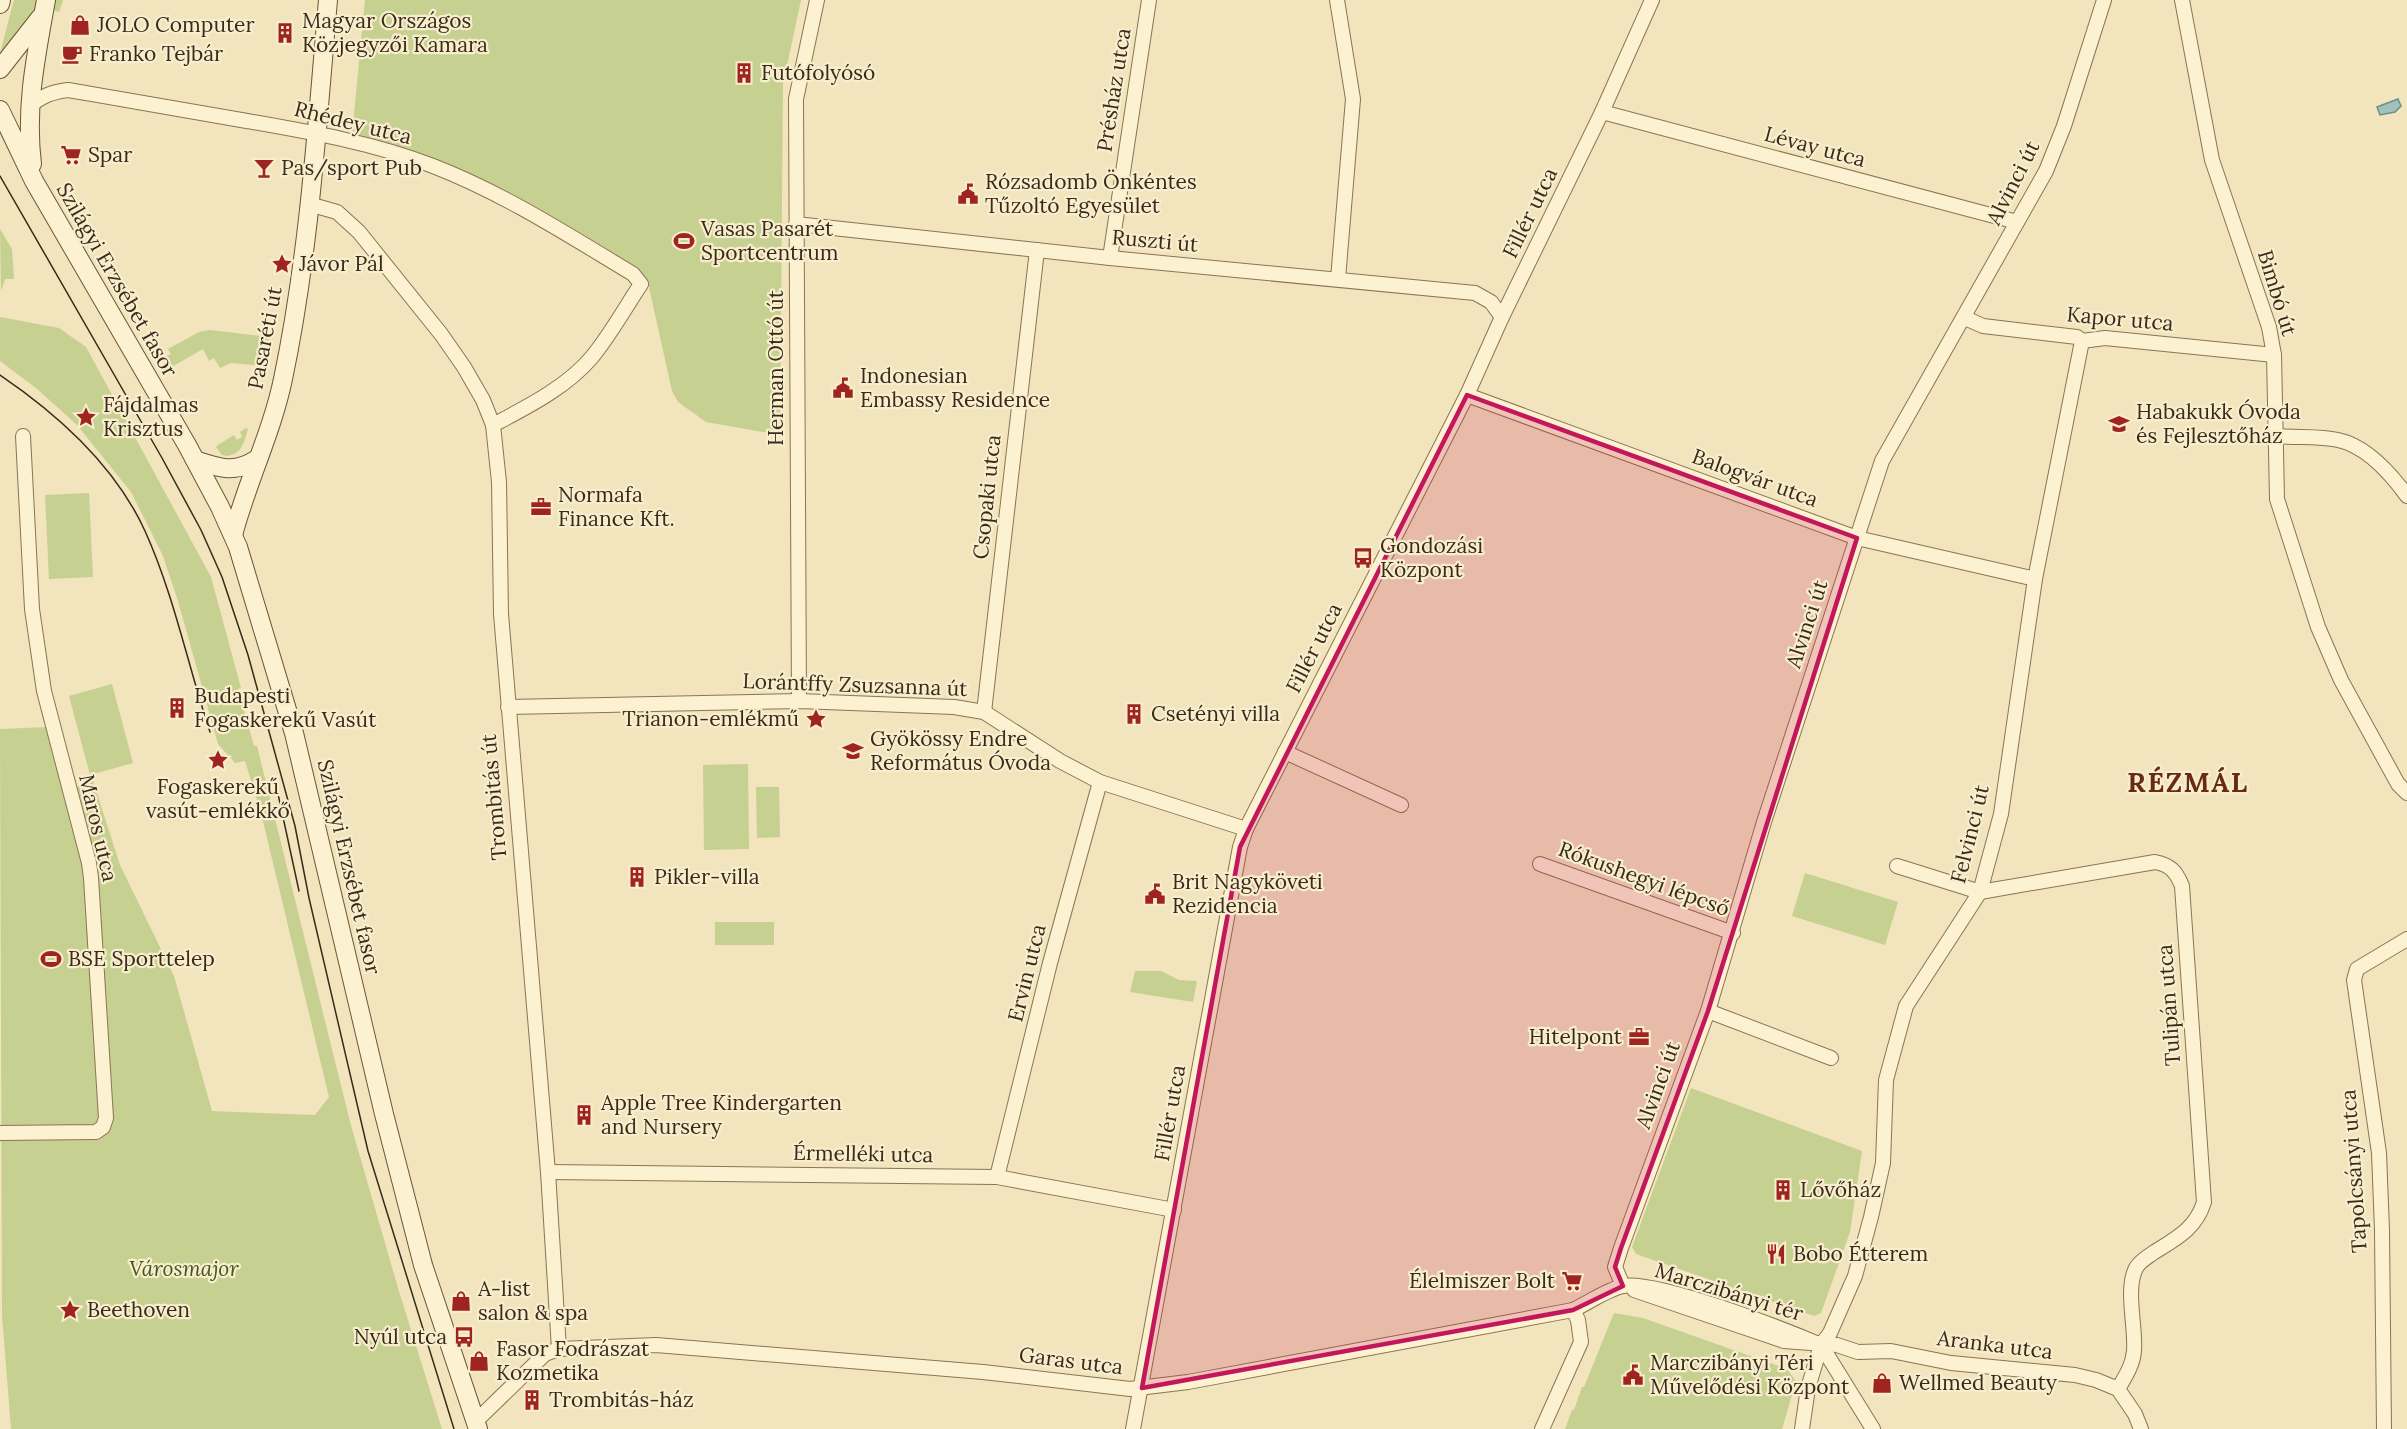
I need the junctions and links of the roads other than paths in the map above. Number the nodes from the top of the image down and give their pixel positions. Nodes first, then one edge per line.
1 (328, 0) edge
2 (817, 0) edge
3 (1149, 0) edge
4 (1337, 0) edge
5 (1652, 0) edge
6 (2104, 0) edge
7 (2182, 0) edge
8 (44, 7) edge
9 (0, 69) edge
10 (29, 107) junction
11 (0, 110) edge
12 (1602, 112) junction
13 (316, 134) junction
14 (0, 141) edge
15 (22, 156) junction
16 (34, 181) junction
17 (309, 204) junction
18 (2017, 222) junction
19 (796, 224) junction
20 (1036, 250) junction
21 (1110, 258) junction
22 (1338, 279) junction
23 (1502, 317) junction
24 (1965, 318) junction
25 (2082, 341) junction
26 (2274, 355) junction
27 (1467, 395) junction
28 (493, 425) junction
29 (23, 436) dead end
30 (2277, 436) junction
31 (257, 459) junction
32 (195, 460) junction
33 (2407, 496) edge
34 (233, 535) junction
35 (1857, 538) junction
36 (2035, 579) junction
37 (799, 701) junction
38 (508, 707) junction
39 (984, 712) junction
40 (1285, 752) junction
41 (1100, 782) junction
42 (2407, 793) edge
43 (1401, 805) dead end
44 (1246, 829) junction
45 (1540, 864) dead end
46 (1896, 866) dead end
47 (1980, 892) junction
48 (1733, 933) junction
49 (2407, 939) edge
50 (1708, 1011) junction
51 (1831, 1058) dead end
52 (0, 1133) edge
53 (548, 1172) junction
54 (998, 1177) junction
55 (1174, 1210) junction
56 (1623, 1286) junction
57 (1573, 1310) junction
58 (1821, 1345) junction
59 (559, 1348) junction
60 (1142, 1388) junction
61 (2118, 1389) junction
62 (477, 1426) edge
63 (1133, 1429) edge
64 (1542, 1429) edge
65 (1802, 1429) edge
66 (1873, 1429) edge
67 (2141, 1429) edge
68 (2384, 1429) edge

1 - 13 main road, Pasaréti út
2 - 19 street, Herman Ottó út
3 - 21 street, Présház utca
4 - 22 street
5 - 12 street, Fillér utca
6 - 18 street, Alvinci út
7 - 26 street, Bimbó út
8 - 9 main road
8 - 10 main road, Szilágyi Erzsébet fasor
10 - 13 street, Rhédey utca
10 - 16 main road, Szilágyi Erzsébet fasor
11 - 15 main road, Szilágyi Erzsébet fasor
12 - 18 street, Lévay utca
12 - 23 street, Fillér utca
13 - 17 main road, Pasaréti út
13 - 28 street, Rhédey utca
14 - 15 main road
15 - 16 main road, Szilágyi Erzsébet fasor
16 - 32 main road, Szilágyi Erzsébet fasor
17 - 28 street, Trombitás út
17 - 31 main road, Pasaréti út
18 - 24 street, Alvinci út
19 - 20 street, Ruszti út
19 - 37 street, Herman Ottó út
20 - 21 street, Ruszti út
20 - 39 street, Csopaki utca
21 - 22 street, Ruszti út
22 - 23 street, Ruszti út
23 - 27 street, Fillér utca
24 - 25 street, Kapor utca
24 - 35 street, Alvinci út
25 - 26 street, Kapor utca
25 - 36 street, Felvinci út
26 - 30 street, Bimbó út
27 - 35 street, Balogvár utca
27 - 40 street, Fillér utca
28 - 38 street, Trombitás út
29 - 52 street, Maros utca
30 - 33 street
30 - 42 street, Bimbó út
31 - 32 main road
31 - 34 main road, Pasaréti út
32 - 34 main road, Szilágyi Erzsébet fasor
34 - 62 main road, Szilágyi Erzsébet fasor
35 - 36 street, Balogvár utca
35 - 48 street, Alvinci út
36 - 47 street, Felvinci út
37 - 38 street, Lorántffy Zsuzsanna út
37 - 39 street, Lorántffy Zsuzsanna út
38 - 53 street, Trombitás út
39 - 41 street, Lorántffy Zsuzsanna út
40 - 43 street
40 - 44 street, Fillér utca
41 - 44 street, Lorántffy Zsuzsanna út
41 - 54 street, Ervin utca
44 - 55 street, Fillér utca
45 - 48 street, Rókushegyi lépcső
46 - 47 street, Tulipán utca
47 - 58 street, Felvinci út
47 - 61 street, Tulipán utca
48 - 50 street, Alvinci út
49 - 68 street, Tapolcsányi utca
50 - 51 street
50 - 56 street, Alvinci út
53 - 54 street, Érmelléki utca
53 - 59 street, Trombitás út
54 - 55 street, Érmelléki utca
55 - 60 street, Fillér utca
56 - 57 street, Marczibányi tér
56 - 58 street, Marczibányi tér
57 - 60 street, Garas utca
57 - 64 street
58 - 61 street, Aranka utca
58 - 65 street, Marczibányi tér
58 - 66 street
59 - 60 street, Garas utca
59 - 62 street
60 - 63 street, Fillér utca
61 - 67 street

